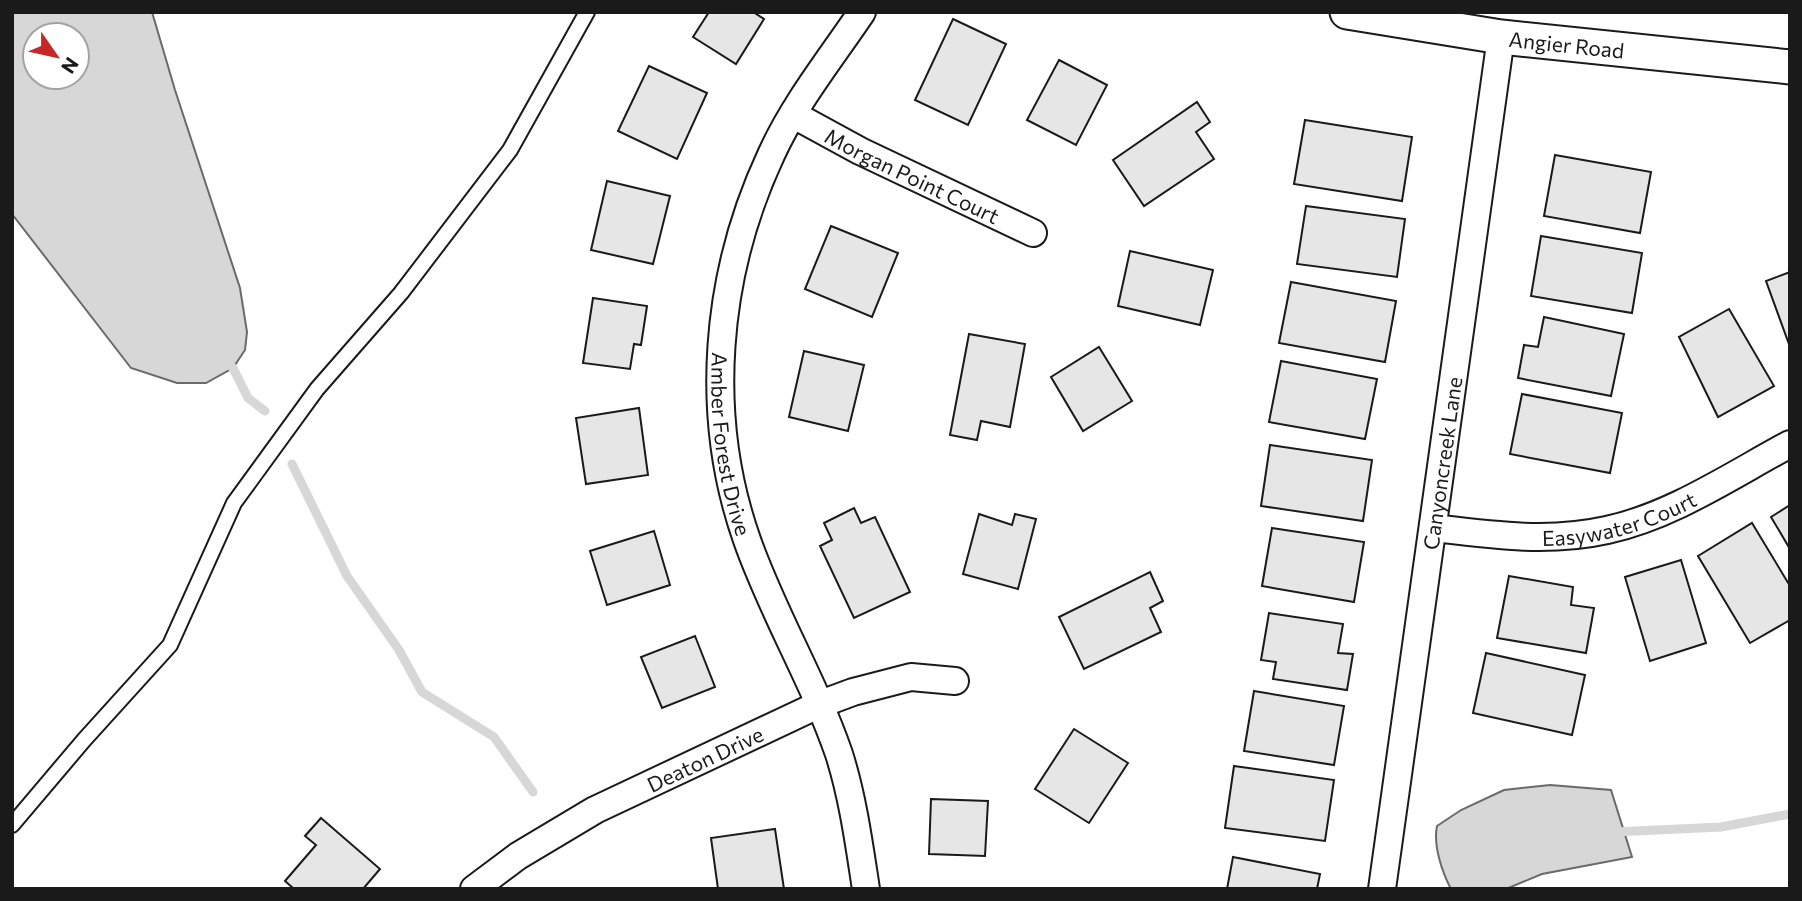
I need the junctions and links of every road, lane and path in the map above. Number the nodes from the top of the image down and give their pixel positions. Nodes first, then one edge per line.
1 (587, 12) edge
2 (862, 12) edge
3 (1347, 12) edge
4 (1501, 37) junction
5 (1790, 67) edge
6 (794, 115) junction
7 (1033, 233) dead end
8 (1790, 444) edge
9 (1433, 528) junction
10 (955, 681) dead end
11 (818, 705) junction
12 (12, 825) edge
13 (474, 889) edge
14 (866, 889) edge
15 (1382, 889) edge

1 - 12 lane
2 - 6 street, Amber Forest Drive
3 - 4 street, Angier Road
4 - 5 street, Angier Road
4 - 9 street, Canyoncreek Lane
6 - 7 street, Morgan Point Court
6 - 11 street, Amber Forest Drive
8 - 9 street, Easywater Court
9 - 15 street, Canyoncreek Lane
10 - 11 street, Deaton Drive
11 - 13 street, Deaton Drive
11 - 14 street, Amber Forest Drive

